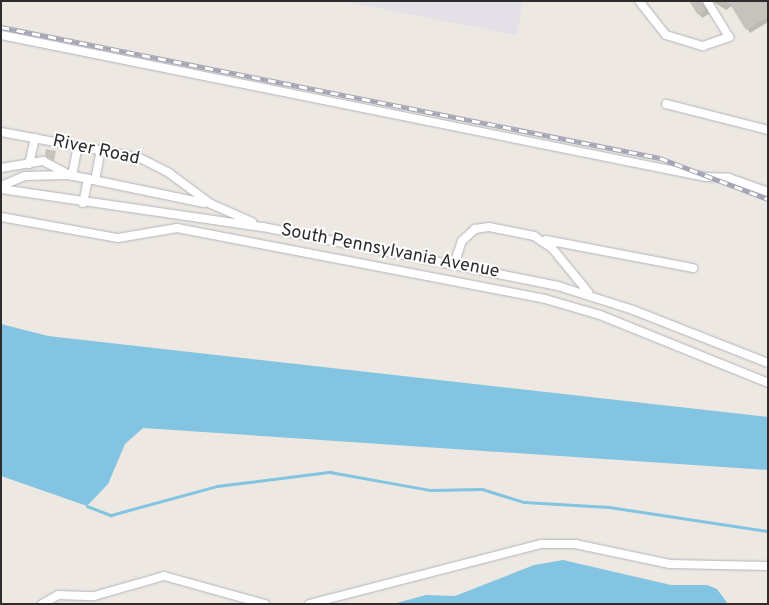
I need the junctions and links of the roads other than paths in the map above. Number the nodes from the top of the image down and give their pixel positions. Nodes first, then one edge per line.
1 (638, 1) edge
2 (707, 1) edge
3 (1, 35) edge
4 (666, 104) dead end
5 (768, 130) edge
6 (1, 132) edge
7 (35, 138) junction
8 (78, 146) junction
9 (101, 150) junction
10 (29, 164) junction
11 (1, 168) edge
12 (70, 175) junction
13 (91, 180) junction
14 (1, 187) edge
15 (768, 192) edge
16 (83, 204) junction
17 (211, 204) junction
18 (1, 217) edge
19 (263, 227) junction
20 (542, 239) junction
21 (454, 265) junction
22 (693, 268) dead end
23 (600, 299) junction
24 (768, 363) edge
25 (768, 383) edge
26 (768, 566) edge
27 (42, 604) edge
28 (265, 604) edge
29 (309, 604) edge

1 - 2 street
3 - 15 street
4 - 5 street
6 - 7 street, River Road
7 - 8 street, River Road
7 - 10 street
8 - 9 street, River Road
8 - 12 street
9 - 13 street
9 - 17 street, River Road
10 - 11 street
10 - 12 street
12 - 13 street
12 - 14 street
13 - 16 street
13 - 17 street
14 - 16 street, South Pennsylvania Avenue
16 - 19 street, South Pennsylvania Avenue
17 - 19 street, River Road
18 - 25 street
19 - 21 street, South Pennsylvania Avenue
20 - 21 street
20 - 22 street
20 - 23 street
21 - 23 street, South Pennsylvania Avenue
23 - 24 street, South Pennsylvania Avenue
26 - 29 street
27 - 28 street

